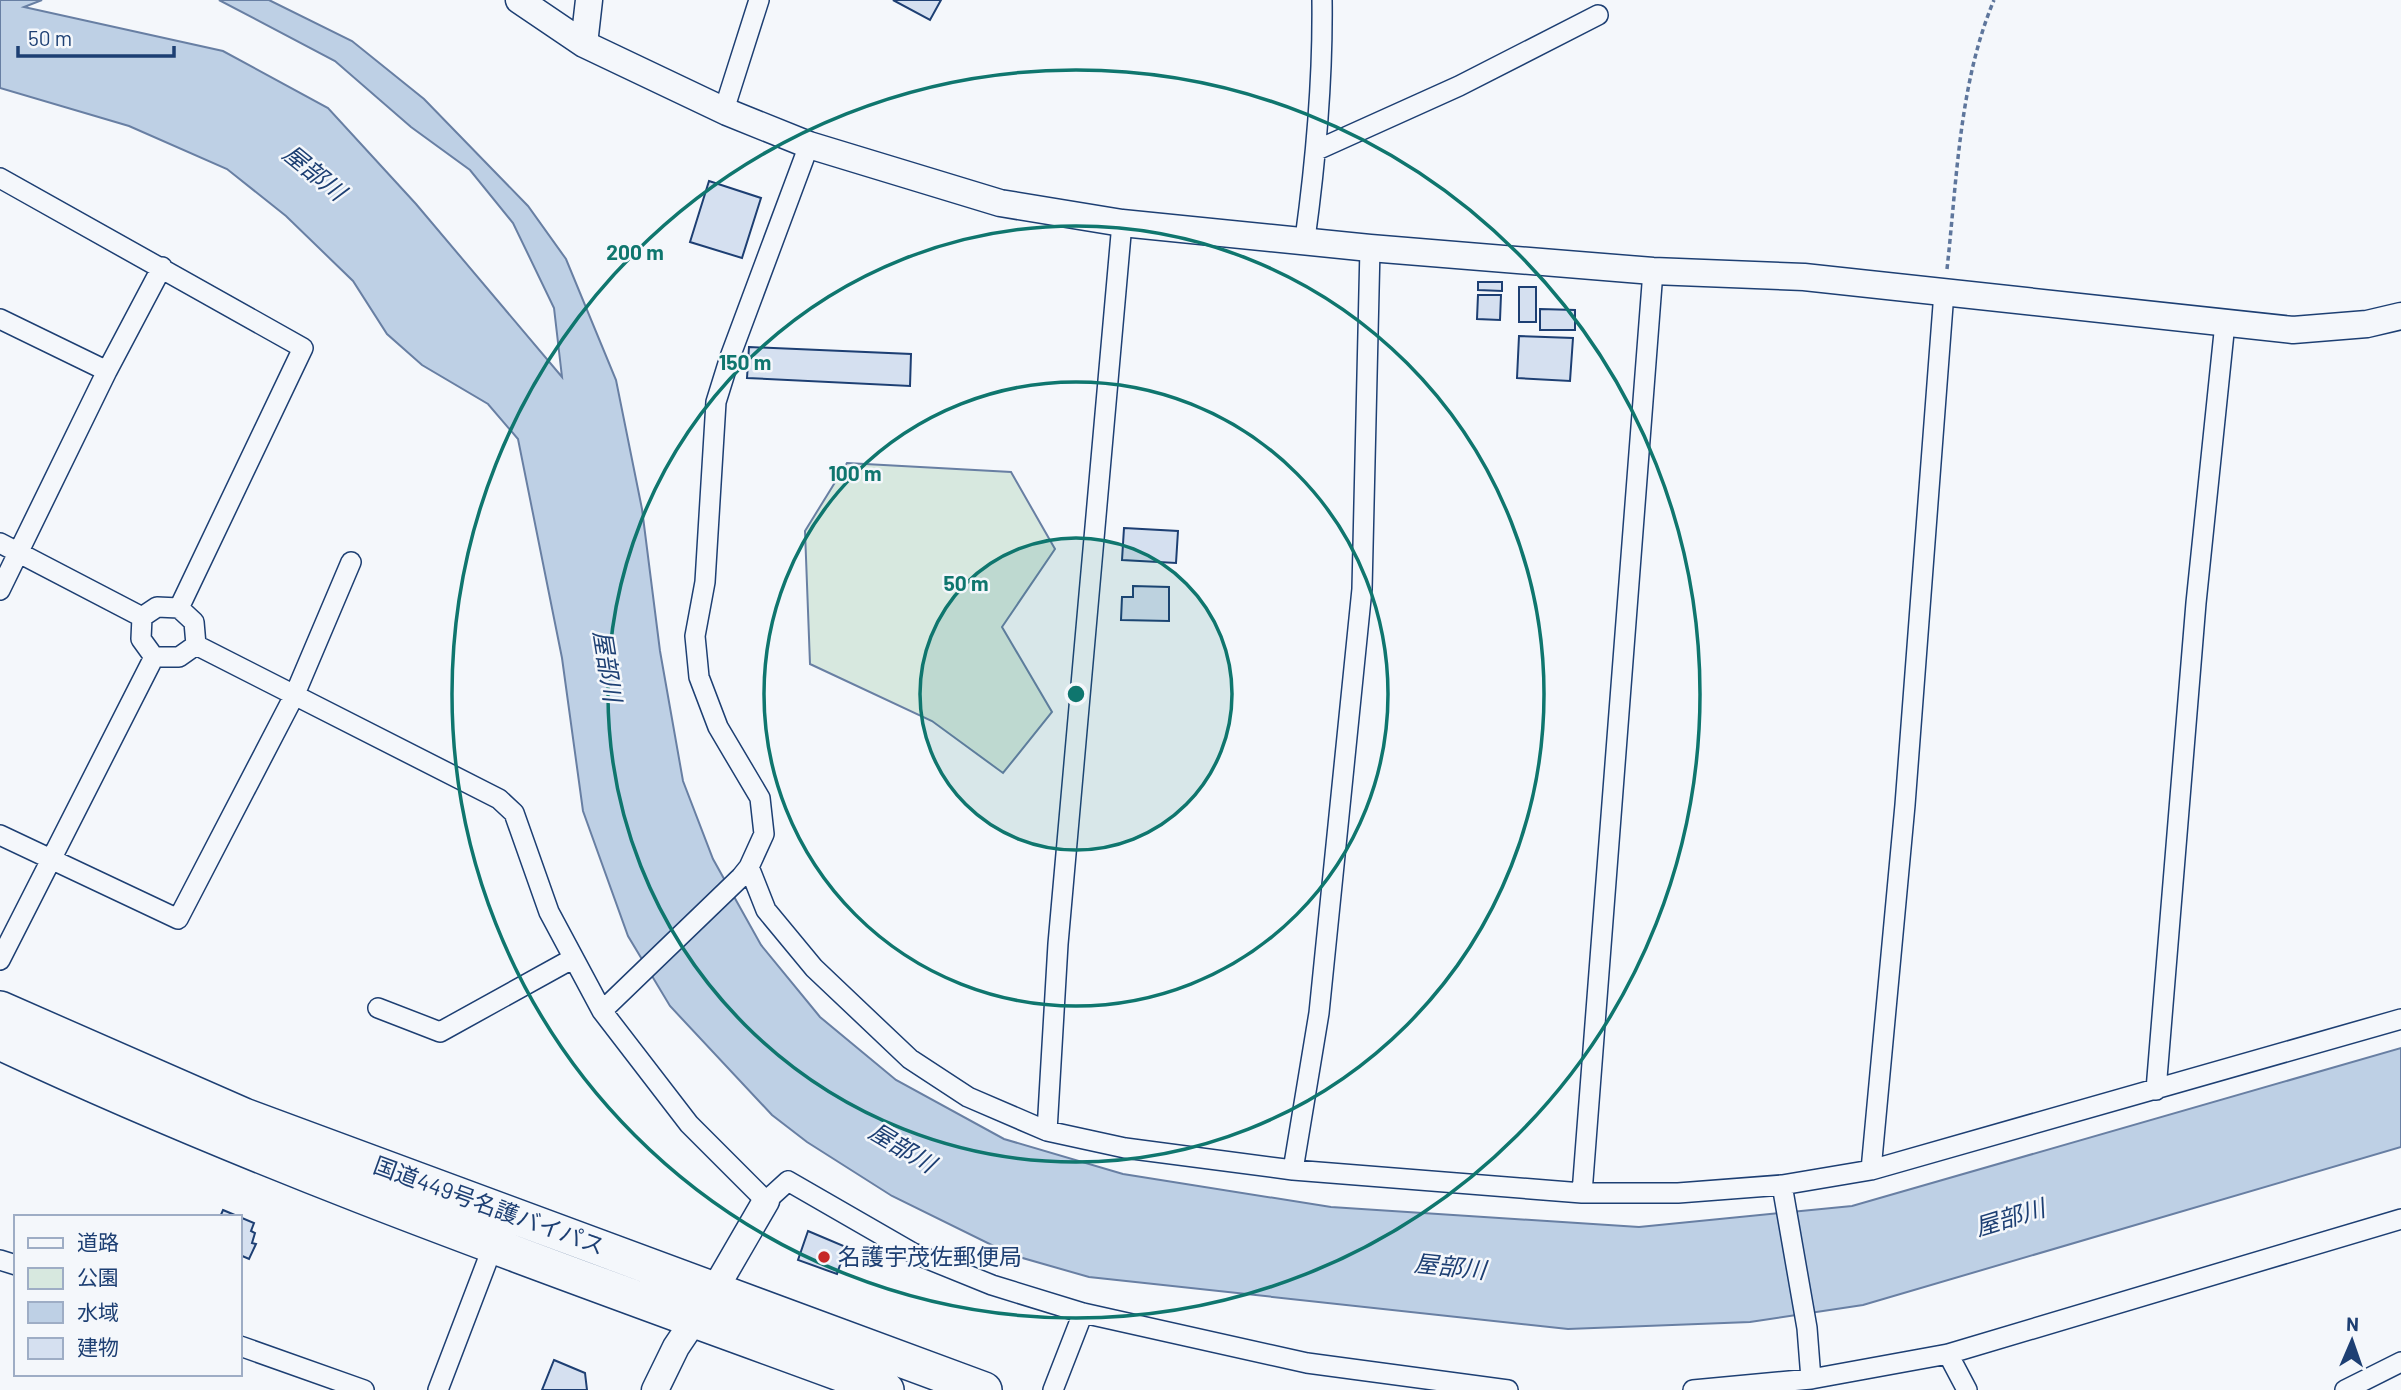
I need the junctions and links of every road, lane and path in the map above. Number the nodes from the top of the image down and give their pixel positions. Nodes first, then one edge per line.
1 (519, 0) edge
2 (589, 0) edge
3 (759, 0) edge
4 (1322, 0) edge
5 (1994, 0) edge
6 (1598, 15) dead end
7 (584, 44) junction
8 (724, 110) junction
9 (809, 145) junction
10 (1317, 150) junction
11 (0, 178) edge
12 (1122, 223) junction
13 (1305, 239) junction
14 (1370, 248) junction
15 (162, 267) junction
16 (1653, 271) junction
17 (1944, 292) junction
18 (2401, 316) edge
19 (0, 319) edge
20 (2225, 323) junction
21 (107, 370) junction
22 (0, 543) edge
23 (19, 553) junction
24 (351, 562) dead end
25 (0, 590) edge
26 (179, 608) junction
27 (142, 617) junction
28 (196, 645) junction
29 (154, 657) junction
30 (295, 694) junction
31 (0, 835) edge
32 (49, 860) junction
33 (745, 872) junction
34 (572, 959) junction
35 (0, 960) edge
36 (378, 1008) dead end
37 (0, 1009) edge
38 (602, 1011) junction
39 (2401, 1019) edge
40 (0, 1042) edge
41 (2156, 1090) junction
42 (1047, 1131) junction
43 (1293, 1170) junction
44 (1871, 1170) junction
45 (1784, 1192) junction
46 (1582, 1194) junction
47 (766, 1201) junction
48 (2401, 1219) edge
49 (494, 1246) junction
50 (715, 1289) junction
51 (1083, 1313) junction
52 (694, 1321) junction
53 (242, 1347) edge
54 (1948, 1354) junction
55 (2401, 1362) edge
56 (1811, 1379) junction
57 (1774, 1387) edge
58 (364, 1390) edge
59 (438, 1390) edge
60 (655, 1390) edge
61 (886, 1390) edge
62 (984, 1390) edge
63 (1053, 1390) edge
64 (1508, 1390) edge
65 (1693, 1390) edge
66 (1967, 1390) edge
67 (2345, 1390) edge

1 - 7 street
2 - 7 street
3 - 8 street
4 - 10 street
5 - 17 path
6 - 10 street
7 - 8 street
8 - 9 street
9 - 12 street
9 - 33 street
10 - 13 street
11 - 15 street
12 - 13 street
12 - 42 street
13 - 14 street
14 - 16 street
14 - 43 street
15 - 21 street
15 - 26 street
16 - 17 street
16 - 46 street
17 - 20 street
17 - 44 street
18 - 20 street
19 - 21 street
20 - 41 street
21 - 23 street
22 - 23 street
23 - 25 street
23 - 27 street
24 - 30 street
26 - 27 street
26 - 28 street
27 - 29 street
28 - 29 street
28 - 30 street
29 - 32 street
30 - 32 street
30 - 34 street
31 - 32 street
32 - 35 street
33 - 38 street
33 - 42 street
34 - 36 street
34 - 38 street
37 - 50 highway, 国道449号名護バイパス
38 - 47 street
39 - 41 street
40 - 49 highway, 国道449号名護バイパス
41 - 44 street
42 - 43 street
43 - 46 street
44 - 45 street
45 - 46 street
45 - 56 street
47 - 50 street
47 - 51 street
48 - 54 street
49 - 52 highway, 国道449号名護バイパス
49 - 59 street
50 - 52 street
50 - 62 highway, 国道449号名護バイパス
51 - 63 street
51 - 64 street
52 - 60 street
52 - 61 highway, 国道449号名護バイパス
53 - 58 street
54 - 56 street
54 - 66 street
55 - 67 street
56 - 57 street
57 - 65 street

